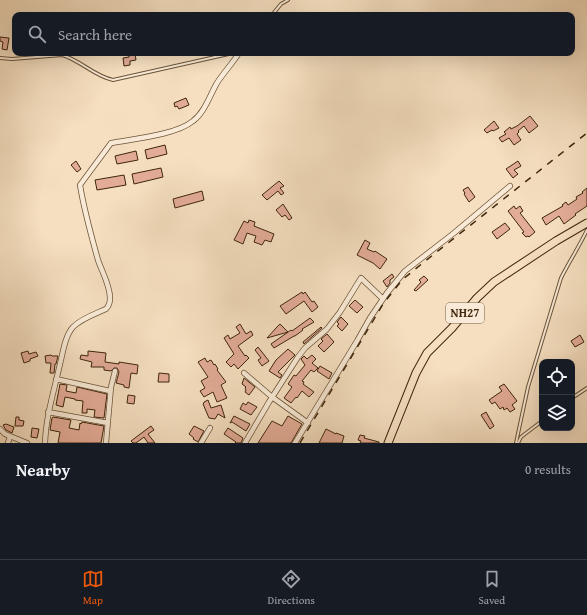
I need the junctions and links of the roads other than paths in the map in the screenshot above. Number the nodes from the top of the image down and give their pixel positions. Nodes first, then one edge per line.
1 (288, 0) edge
2 (274, 12) edge
3 (50, 56) edge
4 (66, 56) edge
5 (220, 56) edge
6 (236, 56) edge
7 (0, 58) edge
8 (510, 186) dead end
9 (587, 222) edge
10 (587, 230) edge
11 (383, 299) junction
12 (115, 371) dead end
13 (244, 374) dead end
14 (56, 379) junction
15 (587, 388) edge
16 (110, 391) junction
17 (575, 396) edge
18 (272, 397) junction
19 (48, 412) junction
20 (108, 423) junction
21 (308, 423) junction
22 (539, 423) edge
23 (210, 428) dead end
24 (0, 429) edge
25 (10, 436) junction
26 (8, 443) edge
27 (27, 443) edge
28 (45, 443) edge
29 (106, 443) edge
30 (201, 443) edge
31 (245, 443) edge
32 (295, 443) edge
33 (388, 443) edge
34 (517, 443) edge

1 - 2 lane
3 - 7 lane
4 - 5 lane
6 - 14 street
8 - 11 street
9 - 33 highway, NH27
10 - 34 lane
11 - 18 street
11 - 21 street
12 - 16 street
13 - 18 street
14 - 16 street
14 - 19 street
15 - 17 lane
16 - 20 street
18 - 21 street
18 - 31 street
19 - 20 street
19 - 28 street
20 - 29 street
21 - 32 street
22 - 34 lane
23 - 30 street
24 - 25 street
25 - 26 street
25 - 27 street

